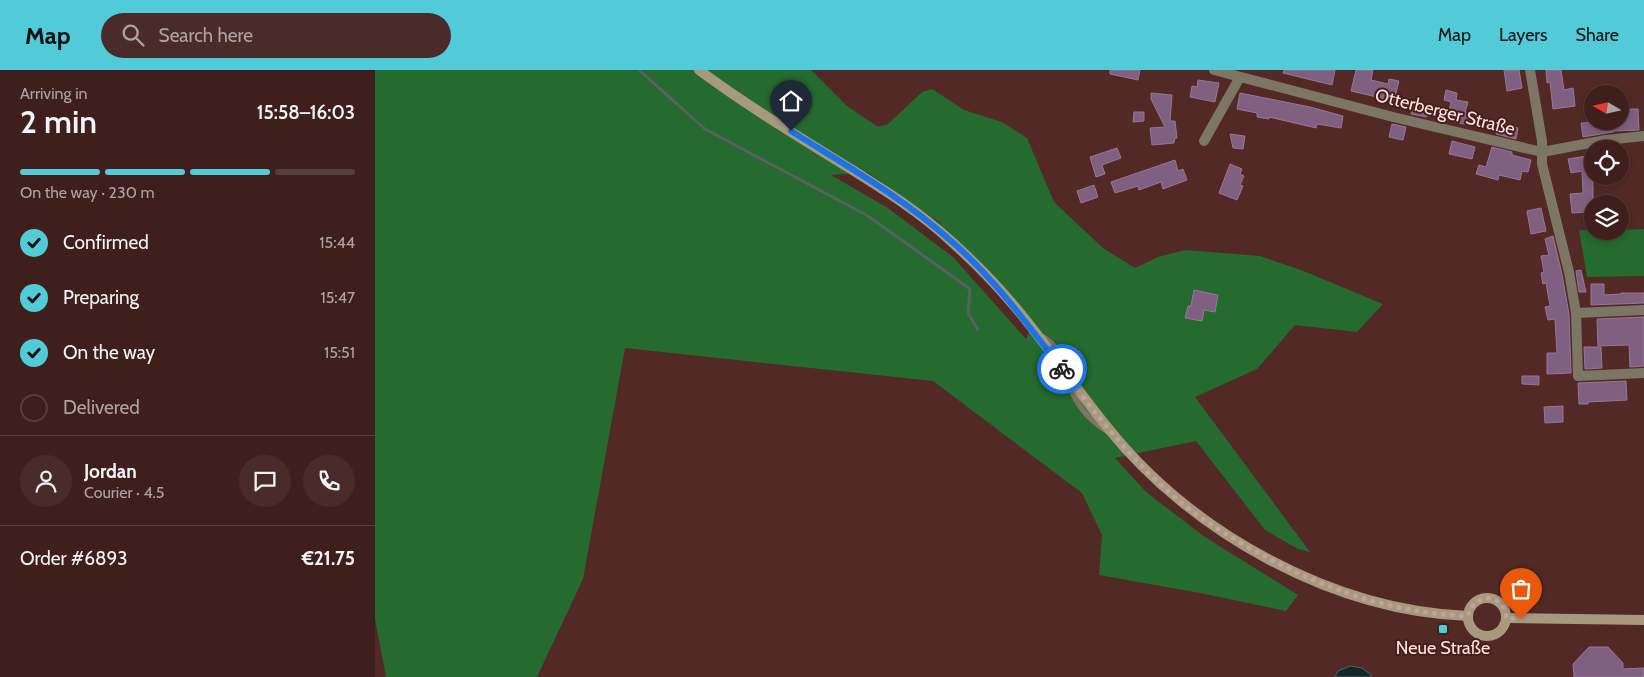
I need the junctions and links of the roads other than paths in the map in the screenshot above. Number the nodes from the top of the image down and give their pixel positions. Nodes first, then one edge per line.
1 (699, 70) edge
2 (1213, 70) edge
3 (1530, 70) edge
4 (1240, 77) junction
5 (1644, 136) edge
6 (1204, 140) dead end
7 (1542, 152) junction
8 (1644, 310) edge
9 (1576, 313) junction
10 (1032, 330) junction
11 (1062, 369) junction
12 (1644, 373) edge
13 (1083, 397) junction
14 (1115, 437) junction
15 (1468, 616) junction
16 (1506, 618) junction
17 (1644, 620) edge

1 - 10 main road
2 - 4 street, Otterberger Straße
3 - 7 street
4 - 6 street
4 - 7 street, Otterberger Straße
5 - 7 street, Otterberger Straße
7 - 9 street
8 - 9 street
9 - 12 street
10 - 11 main road
10 - 13 lane
11 - 13 main road
11 - 14 lane
13 - 14 main road
14 - 15 main road
15 - 16 main road
15 - 16 main road
16 - 17 main road

